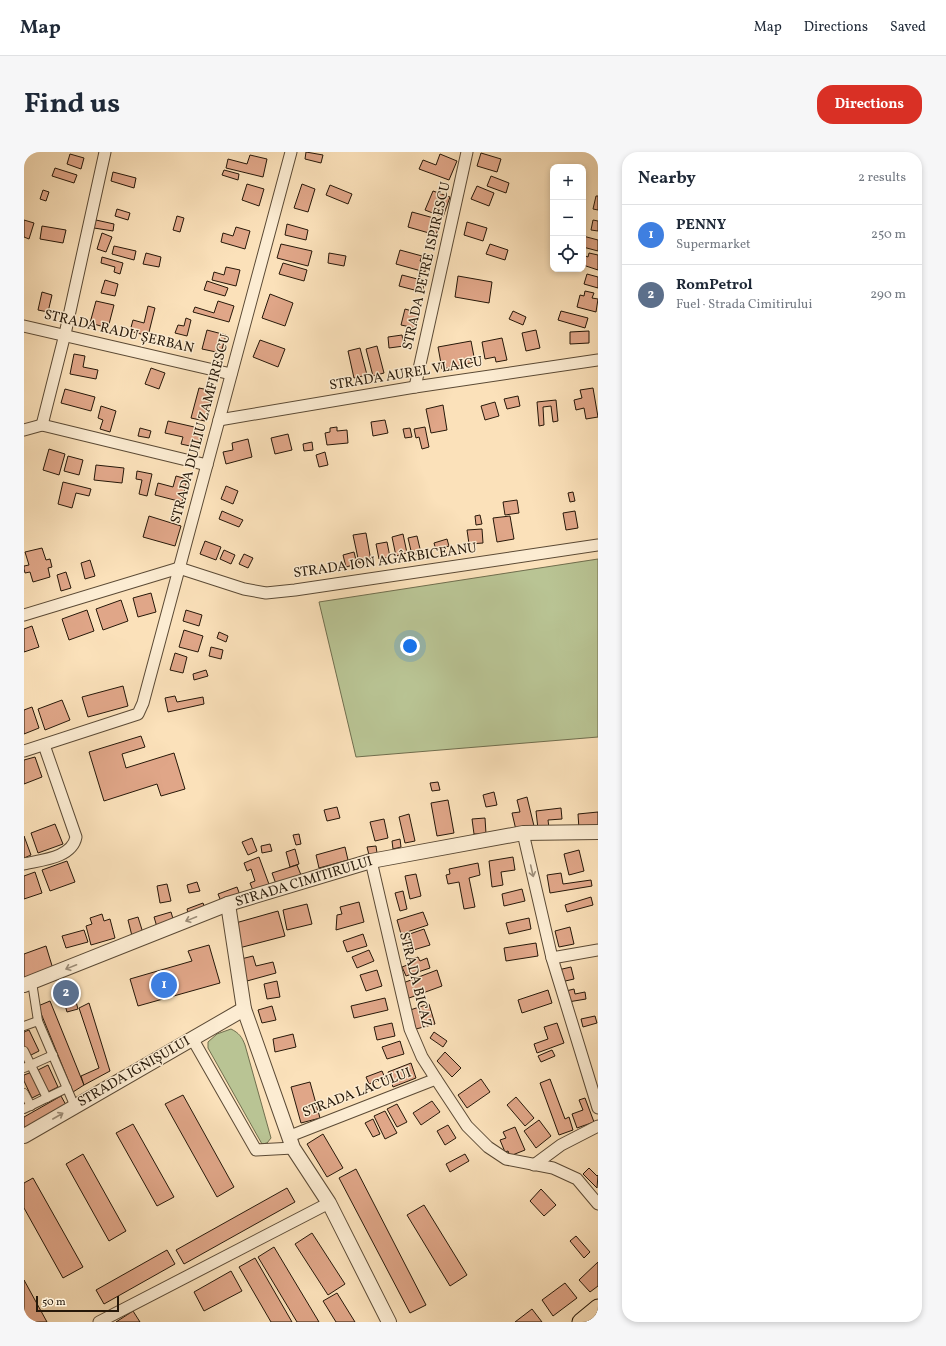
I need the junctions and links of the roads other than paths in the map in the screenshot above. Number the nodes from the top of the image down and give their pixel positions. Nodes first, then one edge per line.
1 (105, 152) edge
2 (290, 152) edge
3 (467, 152) edge
4 (24, 326) edge
5 (65, 334) junction
6 (598, 360) edge
7 (231, 374) junction
8 (415, 387) junction
9 (219, 420) junction
10 (42, 425) junction
11 (24, 430) edge
12 (207, 465) junction
13 (598, 545) edge
14 (180, 568) junction
15 (24, 615) edge
16 (44, 744) junction
17 (24, 751) edge
18 (598, 832) edge
19 (523, 833) junction
20 (371, 861) junction
21 (24, 864) edge
22 (228, 904) junction
23 (598, 950) edge
24 (552, 958) junction
25 (28, 983) edge
26 (244, 1009) junction
27 (38, 1021) junction
28 (24, 1026) edge
29 (192, 1038) junction
30 (24, 1051) edge
31 (53, 1056) junction
32 (28, 1067) edge
33 (436, 1079) junction
34 (67, 1088) junction
35 (24, 1093) edge
36 (47, 1098) junction
37 (75, 1106) junction
38 (27, 1108) edge
39 (598, 1108) edge
40 (598, 1126) edge
41 (24, 1136) edge
42 (291, 1142) junction
43 (534, 1165) junction
44 (329, 1203) junction
45 (598, 1204) edge
46 (598, 1308) edge
47 (99, 1322) edge
48 (389, 1322) edge
49 (581, 1322) edge

1 - 5 street
2 - 7 street, STRADA DUILIU ZAMFIRESCU
3 - 8 street, STRADA PETRE ISPIRESCU
4 - 5 street, STRADA RADU ȘERBAN
5 - 7 street, STRADA RADU ȘERBAN
5 - 10 street
6 - 8 street, STRADA AUREL VLAICU
7 - 9 street, STRADA DUILIU ZAMFIRESCU
8 - 9 street, STRADA AUREL VLAICU
9 - 12 street, STRADA DUILIU ZAMFIRESCU
10 - 11 street
10 - 12 street
12 - 14 street, STRADA DUILIU ZAMFIRESCU
13 - 14 street, STRADA ION AGÂRBICEANU
14 - 15 street
14 - 16 street, STRADA DUILIU ZAMFIRESCU
16 - 17 street
16 - 21 street
18 - 19 street, STRADA CIMITIRULUI
19 - 20 street, STRADA CIMITIRULUI
19 -> 24 street
20 - 22 street, STRADA CIMITIRULUI
20 - 33 street, STRADA BICAZ
22 -> 25 street, STRADA CIMITIRULUI
22 - 26 street
23 - 24 street
24 - 39 street
25 - 27 street
26 - 29 street, STRADA IGNIȘULUI
26 - 42 street
27 - 28 street
27 - 31 street
29 - 37 street, STRADA IGNIȘULUI
29 - 42 street, STRADA LACULUI
30 - 32 street
31 - 32 street
31 - 34 street
32 - 36 street
33 - 42 street, STRADA LACULUI
33 - 43 street, STRADA BICAZ
34 - 36 street
34 - 37 street
35 - 38 street
36 - 38 street
41 -> 37 street, STRADA IGNIȘULUI
40 - 43 street
42 - 44 street
43 - 45 street, STRADA BICAZ
44 - 47 street
44 - 48 street
46 - 49 main road

